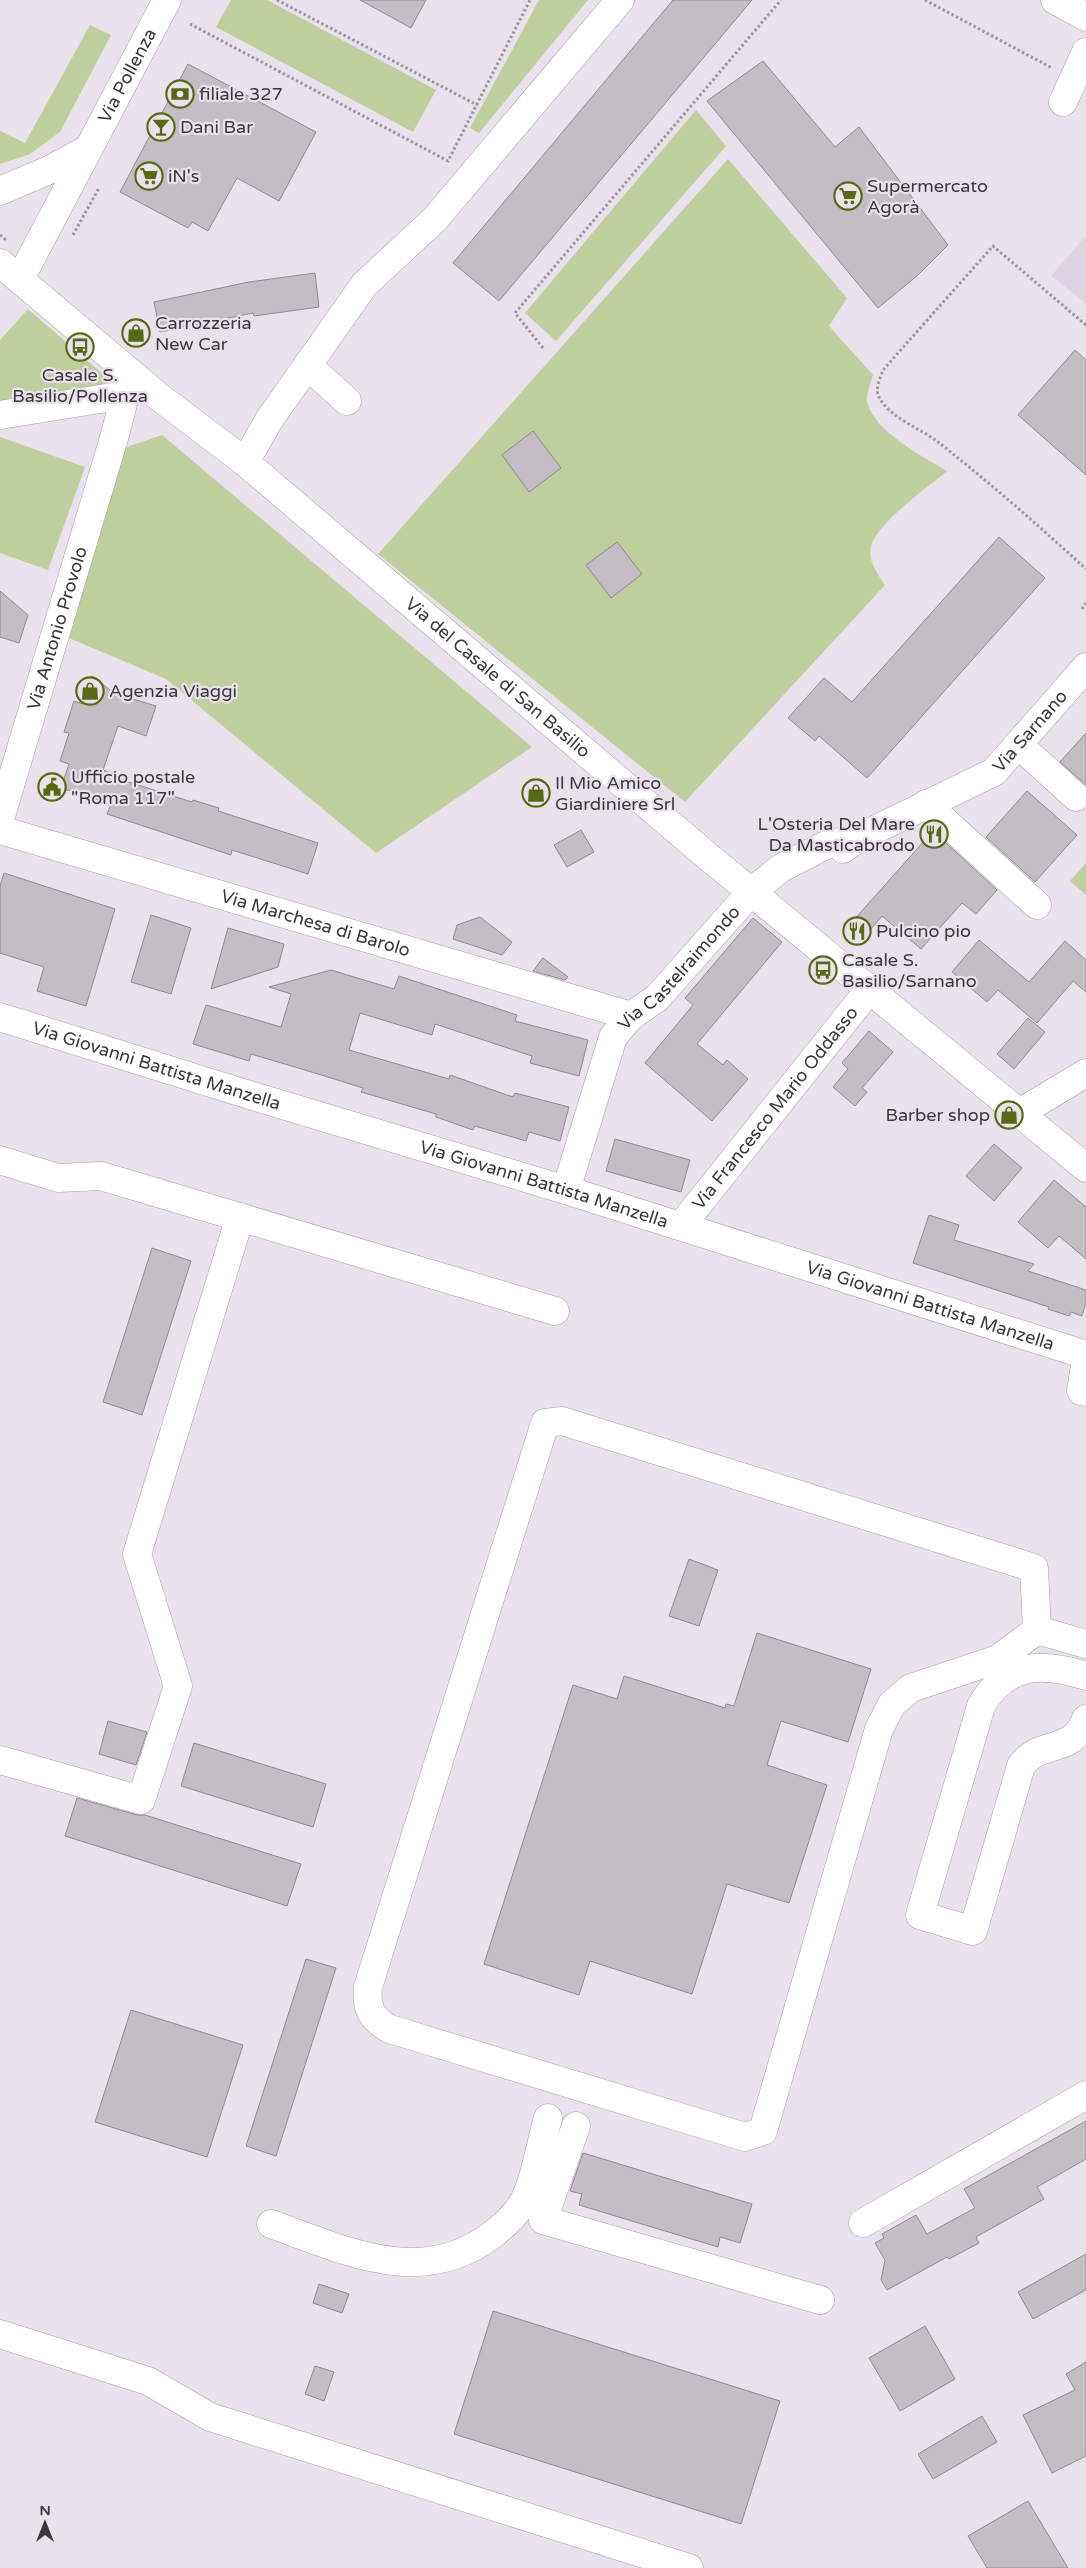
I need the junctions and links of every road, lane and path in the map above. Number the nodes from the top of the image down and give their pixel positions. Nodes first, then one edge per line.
1 (167, 0) edge
2 (277, 0) edge
3 (530, 0) edge
4 (620, 0) edge
5 (781, 0) edge
6 (925, 0) edge
7 (1055, 0) edge
8 (1086, 17) edge
9 (190, 24) dead end
10 (1086, 52) edge
11 (1068, 90) joint
12 (477, 105) junction
13 (86, 150) junction
14 (99, 188) dead end
15 (0, 191) edge
16 (72, 238) dead end
17 (10, 271) edge
18 (1086, 325) edge
19 (542, 348) dead end
20 (307, 365) junction
21 (128, 384) junction
22 (158, 396) junction
23 (347, 401) dead end
24 (0, 415) edge
25 (114, 438) junction
26 (245, 462) junction
27 (1086, 569) edge
28 (1086, 603) edge
29 (1082, 608) dead end
30 (1086, 667) edge
31 (1018, 744) junction
32 (1076, 797) dead end
33 (926, 804) junction
34 (0, 819) edge
35 (0, 830) edge
36 (751, 892) junction
37 (1037, 905) dead end
38 (869, 990) junction
39 (631, 1016) junction
40 (0, 1017) edge
41 (1086, 1073) edge
42 (1021, 1112) junction
43 (0, 1160) edge
44 (1086, 1168) edge
45 (566, 1190) junction
46 (240, 1217) junction
47 (681, 1226) junction
48 (555, 1311) dead end
49 (1086, 1355) edge
50 (1086, 1360) edge
51 (1086, 1392) edge
52 (1037, 1630) junction
53 (1086, 1644) edge
54 (1086, 1676) edge
55 (1086, 1719) edge
56 (0, 1760) edge
57 (1086, 2095) edge
58 (548, 2118) dead end
59 (576, 2126) dead end
60 (863, 2223) dead end
61 (271, 2224) dead end
62 (820, 2300) dead end
63 (0, 2334) edge
64 (689, 2568) edge

1 - 13 street, Via Pollenza
2 - 12 path
3 - 12 path
4 - 20 street
5 - 19 path
6 - 11 path
7 - 8 street
9 - 12 path
10 - 11 street
13 - 15 street
13 - 17 street, Via Pollenza
14 - 16 path
17 - 21 street, Via del Casale di San Basilio
18 - 27 path
20 - 23 street
20 - 26 street
21 - 22 street, Via del Casale di San Basilio
21 - 24 street
21 - 25 street, Via Antonio Provolo
22 - 25 street, Via Antonio Provolo
22 - 26 street, Via del Casale di San Basilio
25 - 34 street, Via Antonio Provolo
26 - 36 street, Via del Casale di San Basilio
28 - 29 path
30 - 31 street, Via Sarnano
31 - 32 street
31 - 33 street, Via Sarnano
33 - 36 street, Via Sarnano
33 - 37 street
35 - 39 street, Via Marchesa di Barolo
36 - 38 street, Via del Casale di San Basilio
36 - 39 street, Via Castelraimondo
38 - 42 street, Via del Casale di San Basilio
38 - 47 street, Via Francesco Mario Oddasso
39 - 45 street, Via Castelraimondo
40 - 45 street, Via Giovanni Battista Manzella
41 - 42 street
42 - 44 street, Via del Casale di San Basilio
43 - 46 street
45 - 47 street, Via Giovanni Battista Manzella
46 - 48 street
46 - 56 street
47 - 49 street, Via Giovanni Battista Manzella
50 - 51 street
52 - 52 street
52 - 53 street
54 - 55 street
57 - 60 street
58 - 61 street
59 - 62 street
63 - 64 street

